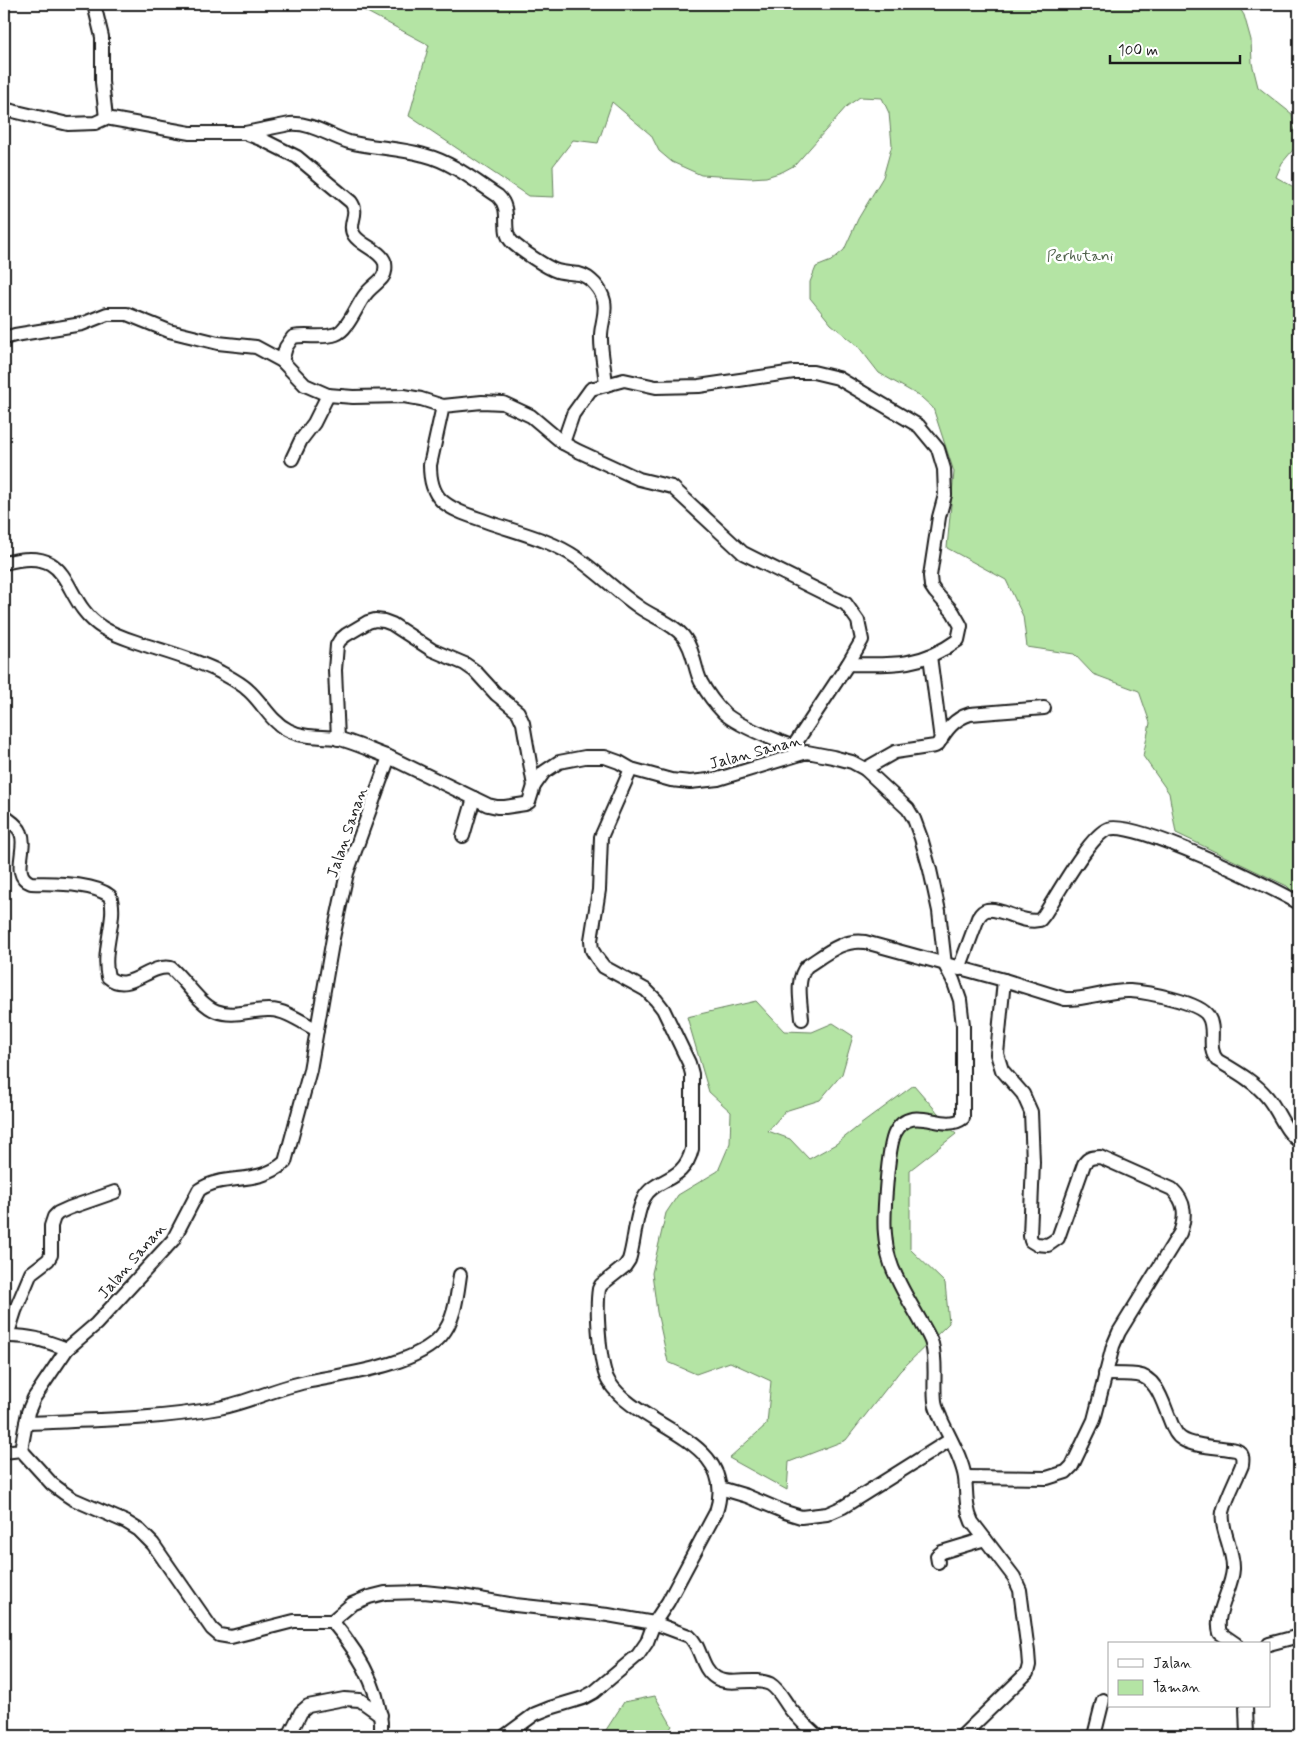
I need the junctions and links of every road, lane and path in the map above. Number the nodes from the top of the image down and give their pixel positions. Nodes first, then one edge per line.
1 (94, 4) edge
2 (4, 109) edge
3 (106, 118) junction
4 (245, 133) junction
5 (4, 338) edge
6 (282, 361) junction
7 (606, 385) junction
8 (328, 395) junction
9 (444, 406) junction
10 (563, 443) junction
11 (292, 459) dead end
12 (4, 563) edge
13 (930, 656) junction
14 (848, 664) junction
15 (1044, 708) dead end
16 (338, 739) junction
17 (941, 740) junction
18 (793, 747) junction
19 (807, 752) junction
20 (390, 758) junction
21 (866, 768) junction
22 (632, 770) junction
23 (534, 786) junction
24 (474, 798) junction
25 (4, 816) edge
26 (464, 836) dead end
27 (1299, 903) edge
28 (945, 965) junction
29 (959, 969) junction
30 (1004, 980) junction
31 (802, 1019) dead end
32 (317, 1030) junction
33 (1299, 1141) edge
34 (115, 1192) dead end
35 (460, 1275) dead end
36 (5, 1336) edge
37 (67, 1349) junction
38 (1106, 1374) junction
39 (26, 1423) junction
40 (950, 1440) junction
41 (21, 1450) junction
42 (4, 1452) edge
43 (965, 1477) junction
44 (720, 1488) junction
45 (985, 1539) junction
46 (938, 1562) dead end
47 (332, 1621) junction
48 (654, 1623) junction
49 (1299, 1636) edge
50 (1233, 1642) edge
51 (1270, 1644) edge
52 (1103, 1700) dead end
53 (1246, 1708) edge
54 (381, 1715) junction
55 (289, 1736) edge
56 (381, 1736) edge
57 (505, 1736) edge
58 (817, 1736) edge
59 (962, 1736) edge
60 (1094, 1736) edge
61 (1247, 1736) edge

1 - 3 street
2 - 3 street
3 - 4 street
4 - 6 street
4 - 7 street
5 - 6 street
6 - 8 street
7 - 10 street
7 - 13 street
8 - 9 street
8 - 11 street
9 - 10 street
9 - 18 street
10 - 14 street
12 - 16 street
13 - 14 street
13 - 17 street
14 - 18 street
15 - 17 street
16 - 20 street
16 - 23 street
17 - 21 street
18 - 19 street
19 - 21 street, Jalan Sanan
19 - 22 street, Jalan Sanan
20 - 24 street, Jalan Sanan
20 - 32 street, Jalan Sanan
21 - 28 street, Jalan Sanan
22 - 23 street, Jalan Sanan
22 - 44 street
23 - 24 street, Jalan Sanan
24 - 26 street
25 - 32 street
27 - 29 street
28 - 29 street
28 - 31 street
28 - 40 street, Jalan Sanan
29 - 30 street
30 - 33 street
30 - 38 street
32 - 37 street, Jalan Sanan
34 - 36 street
35 - 39 street
36 - 37 street
37 - 39 street, Jalan Sanan
38 - 43 street
38 - 50 street
39 - 41 street, Jalan Sanan
40 - 43 street, Jalan Sanan
40 - 44 street
41 - 42 street
41 - 47 street
43 - 45 street, Jalan Sanan
44 - 48 street
45 - 46 street
45 - 59 street, Jalan Sanan
47 - 48 street
47 - 54 street
48 - 57 street
48 - 58 street
49 - 51 street
52 - 60 street
53 - 61 street
54 - 55 street
54 - 56 street

